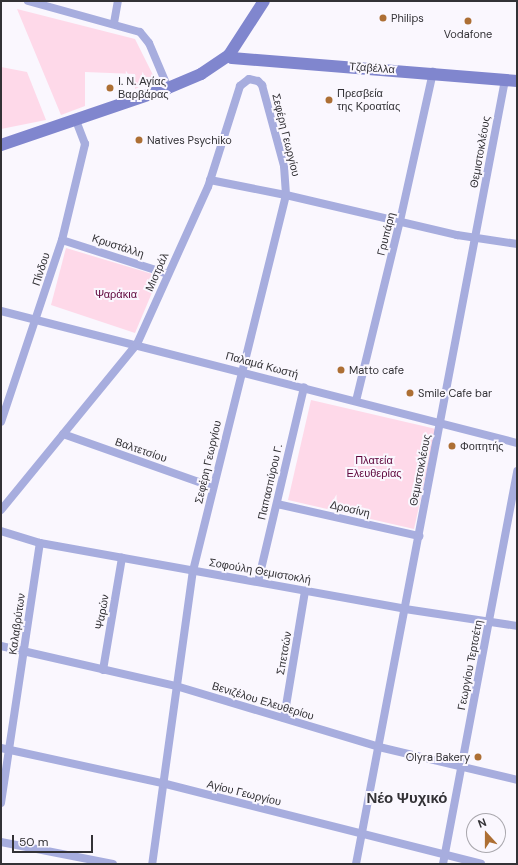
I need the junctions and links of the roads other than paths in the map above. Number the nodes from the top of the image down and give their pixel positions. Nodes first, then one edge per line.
1 (28, 1) edge
2 (118, 1) edge
3 (264, 1) edge
4 (114, 23) junction
5 (229, 55) junction
6 (433, 72) junction
7 (249, 79) joint
8 (505, 80) junction
9 (517, 81) edge
10 (168, 88) junction
11 (76, 120) junction
12 (1, 145) edge
13 (210, 180) junction
14 (286, 195) junction
15 (400, 221) junction
16 (476, 239) junction
17 (62, 240) junction
18 (517, 244) edge
19 (168, 274) junction
20 (1, 311) edge
21 (37, 319) junction
22 (136, 344) junction
23 (241, 371) junction
24 (304, 387) junction
25 (356, 401) junction
26 (1, 422) edge
27 (440, 423) junction
28 (63, 434) junction
29 (517, 443) edge
30 (517, 471) edge
31 (213, 487) junction
32 (277, 504) junction
33 (1, 510) edge
34 (1, 531) edge
35 (419, 536) junction
36 (40, 543) junction
37 (122, 558) junction
38 (193, 570) junction
39 (258, 582) junction
40 (306, 591) junction
41 (405, 609) junction
42 (489, 622) junction
43 (517, 626) edge
44 (1, 646) edge
45 (24, 653) junction
46 (103, 670) junction
47 (176, 686) junction
48 (284, 718) junction
49 (379, 747) junction
50 (5, 749) edge
51 (462, 766) junction
52 (517, 780) edge
53 (162, 783) junction
54 (1, 803) edge
55 (362, 835) junction
56 (1, 842) edge
57 (446, 853) junction
58 (113, 864) edge
59 (152, 864) edge
60 (356, 864) edge
61 (444, 864) edge
62 (481, 864) edge

1 - 4 street
2 - 4 street
3 - 5 main road
4 - 10 street
5 - 6 main road, Τζαβέλλα
5 - 10 main road
6 - 8 main road, Τζαβέλλα
6 - 15 street, Γρυπάρη
7 - 13 street, Μιστράλ
7 - 14 street, Σεφέρη Γεωργίου
8 - 9 main road, Τζαβέλλα
8 - 16 street, Θεμιστοκλέους
10 - 11 main road
11 - 12 main road
11 - 17 street, Πίνδου
13 - 14 street
13 - 19 street, Μιστράλ
14 - 15 street
14 - 23 street, Σεφέρη Γεωργίου
15 - 16 street
15 - 25 street, Γρυπάρη
16 - 18 street
16 - 27 street, Θεμιστοκλέους
17 - 19 street, Κρυστάλλη
17 - 21 street, Πίνδου
19 - 22 street, Μιστράλ
20 - 21 street, Παλαμά Κωστή
21 - 22 street, Παλαμά Κωστή
21 - 26 street, Πίνδου
22 - 23 street, Παλαμά Κωστή
22 - 28 street, Μιστράλ
23 - 24 street, Παλαμά Κωστή
23 - 31 street, Σεφέρη Γεωργίου
24 - 25 street, Παλαμά Κωστή
24 - 32 street, Παπασπύρου Γ.
25 - 27 street, Παλαμά Κωστή
27 - 29 street, Παλαμά Κωστή
27 - 35 street, Θεμιστοκλέους
28 - 31 street, Βαλτετσίου
28 - 33 street, Μιστράλ
30 - 42 street, Γεωργίου Τερτσέτη
31 - 38 street, Σεφέρη Γεωργίου
32 - 35 street, Δροσίνη
32 - 39 street, Παπασπύρου Γ.
34 - 36 street, Σοφούλη Θεμιστοκλή
35 - 41 street, Θεμιστοκλέους
36 - 37 street, Σοφούλη Θεμιστοκλή
36 - 45 street, Καλαβρύτων
37 - 38 street, Σοφούλη Θεμιστοκλή
37 - 46 street, Ψαρών
38 - 39 street, Σοφούλη Θεμιστοκλή
38 - 47 street, Σεφέρη Γεωργίου
39 - 40 street, Σοφούλη Θεμιστοκλή
40 - 41 street, Σοφούλη Θεμιστοκλή
40 - 48 street, Σπετσών
41 - 42 street, Σοφούλη Θεμιστοκλή
41 - 49 street, Θεμιστοκλέους
42 - 43 street, Σοφούλη Θεμιστοκλή
42 - 51 street, Γεωργίου Τερτσέτη
44 - 45 street, Βενιζέλου Ελευθερίου
45 - 46 street, Βενιζέλου Ελευθερίου
45 - 50 street, Καλαβρύτων
46 - 47 street, Βενιζέλου Ελευθερίου
47 - 48 street, Βενιζέλου Ελευθερίου
47 - 53 street, Σεφέρη Γεωργίου
48 - 49 street, Βενιζέλου Ελευθερίου
49 - 51 street, Βενιζέλου Ελευθερίου
49 - 55 street, Θεμιστοκλέους
50 - 53 street, Αγίου Γεωργίου
50 - 54 street, Καλαβρύτων
51 - 52 street, Βενιζέλου Ελευθερίου
51 - 57 street, Γεωργίου Τερτσέτη
53 - 55 street, Αγίου Γεωργίου
53 - 59 street, Σεφέρη Γεωργίου
55 - 57 street, Αγίου Γεωργίου
55 - 60 street, Θεμιστοκλέους
56 - 58 street
57 - 61 street, Γεωργίου Τερτσέτη
57 - 62 street, Αγίου Γεωργίου

